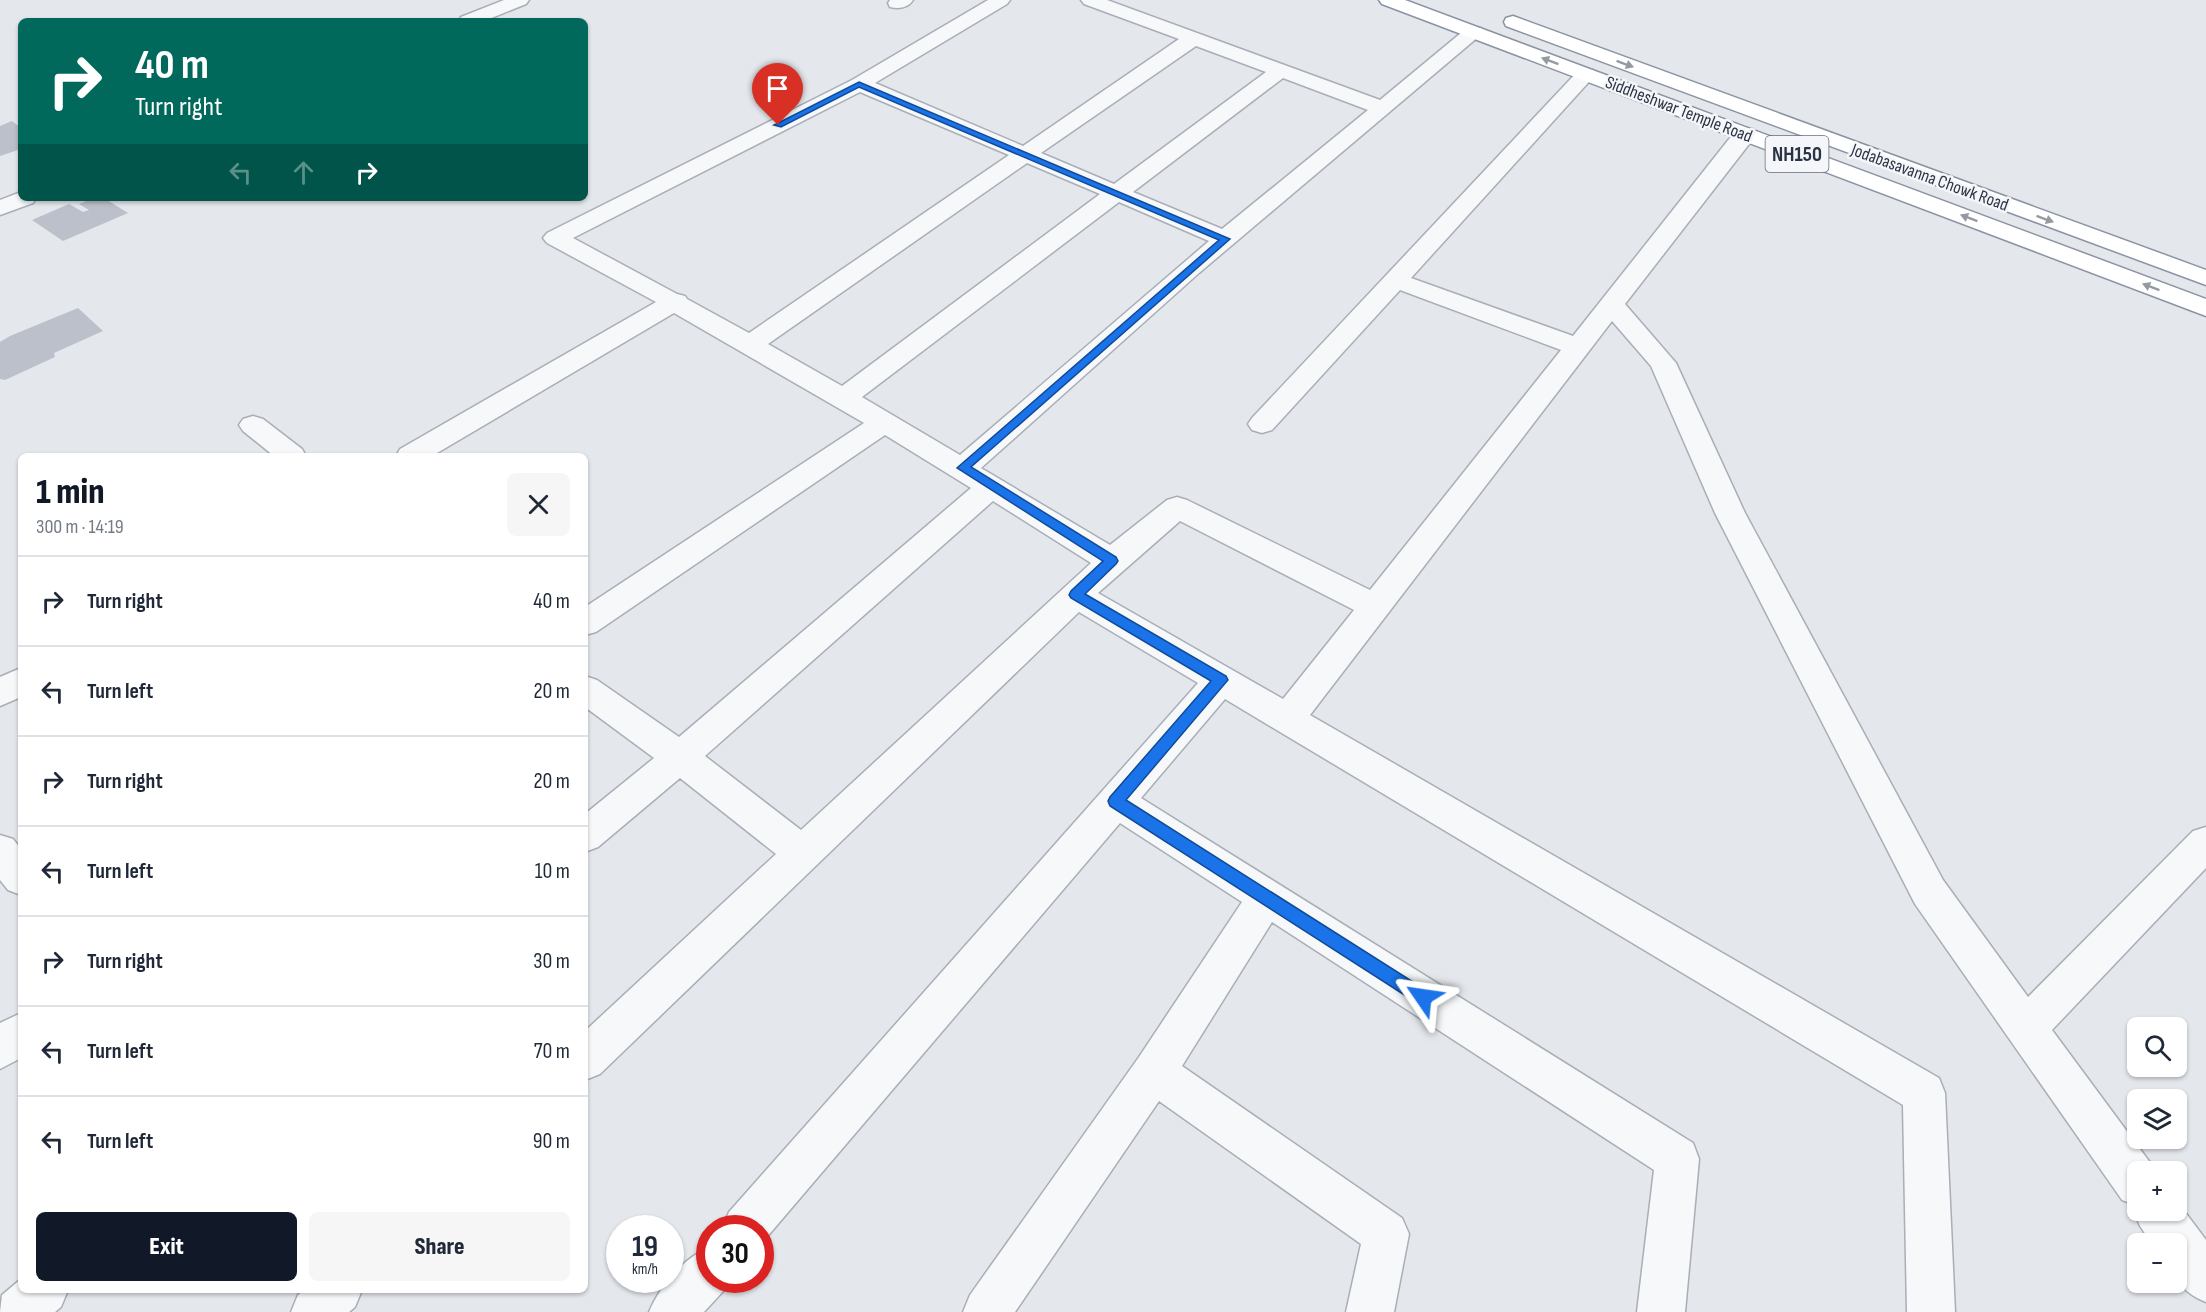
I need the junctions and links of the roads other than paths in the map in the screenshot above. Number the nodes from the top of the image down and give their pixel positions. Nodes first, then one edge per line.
1 (520, 0) edge
2 (1001, 0) edge
3 (1090, 0) edge
4 (1388, 0) edge
5 (1496, 16) dead end
6 (475, 18) edge
7 (1474, 32) junction
8 (1194, 38) junction
9 (1281, 70) junction
10 (1586, 75) junction
11 (859, 84) junction
12 (1383, 108) junction
13 (1745, 134) junction
14 (1025, 154) junction
15 (1117, 193) junction
16 (18, 201) edge
17 (0, 208) edge
18 (1226, 239) junction
19 (2206, 278) edge
20 (1395, 280) junction
21 (676, 301) junction
22 (1611, 304) junction
23 (2206, 308) edge
24 (749, 345) junction
25 (1578, 347) junction
26 (843, 398) junction
27 (885, 422) junction
28 (253, 424) dead end
29 (1262, 424) dead end
30 (288, 453) edge
31 (415, 453) edge
32 (963, 468) junction
33 (992, 486) junction
34 (1112, 561) junction
35 (1076, 595) junction
36 (1374, 606) junction
37 (588, 621) edge
38 (1221, 680) junction
39 (18, 683) edge
40 (588, 690) edge
41 (0, 693) edge
42 (1287, 719) junction
43 (680, 757) junction
44 (1116, 801) junction
45 (588, 834) edge
46 (2206, 843) edge
47 (0, 851) edge
48 (804, 854) junction
49 (18, 874) edge
50 (1266, 898) junction
51 (2026, 1028) junction
52 (18, 1035) edge
53 (0, 1048) edge
54 (588, 1056) edge
55 (1154, 1071) junction
56 (2127, 1169) edge
57 (757, 1215) edge
58 (2164, 1221) edge
59 (2206, 1279) edge
60 (696, 1286) edge
61 (41, 1293) edge
62 (19, 1312) edge
63 (673, 1312) edge
64 (987, 1312) edge
65 (1370, 1312) edge
66 (1661, 1312) edge
67 (1931, 1312) edge

1 - 6 street
2 - 11 street
3 - 8 street
4 - 7 highway, Siddheshwar Temple Road / NH150
5 -> 19 highway, Jodabasavanna Chowk Road / NH150
10 -> 7 highway, Siddheshwar Temple Road / NH150
7 - 12 street
8 - 9 street
8 - 14 street
9 - 12 street
9 - 15 street
10 - 13 highway, Siddheshwar Temple Road / NH150
10 - 20 street
11 - 14 street
11 - 21 street
12 - 18 street
13 - 22 street
23 -> 13 highway, Siddheshwar Temple Road / NH150
14 - 15 street
14 - 24 street
15 - 18 street
15 - 26 street
16 - 17 street
18 - 32 street
20 - 25 street
20 - 29 street
21 - 24 street
21 - 31 street
22 - 25 street
22 - 51 street
24 - 26 street
25 - 36 street
26 - 27 street
27 - 32 street
27 - 37 street
28 - 30 street
32 - 33 street
33 - 34 street
33 - 43 street
34 - 35 street
34 - 36 street
35 - 38 street
35 - 48 street
36 - 42 street
38 - 42 street
38 - 44 street
39 - 41 street
40 - 43 street
42 - 67 street
43 - 45 street
43 - 48 street
44 - 50 street
44 - 57 street
46 - 51 street
47 - 49 street
48 - 54 street
50 - 55 street
50 - 66 street
51 - 56 street
52 - 53 street
55 - 64 street
55 - 65 street
58 - 59 street
60 - 63 street
61 - 62 street

